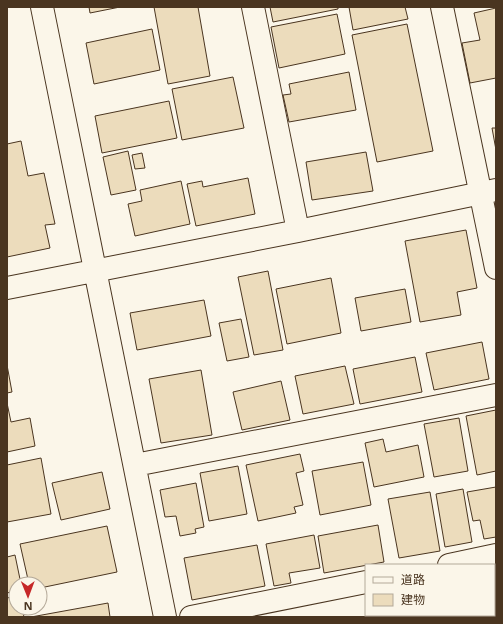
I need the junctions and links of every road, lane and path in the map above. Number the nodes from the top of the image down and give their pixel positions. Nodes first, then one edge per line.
1 (42, 7) edge
2 (253, 7) edge
3 (442, 7) edge
4 (488, 191) edge
5 (298, 231) junction
6 (496, 268) edge
7 (95, 271) junction
8 (7, 288) edge
9 (496, 395) edge
10 (136, 465) junction
11 (496, 556) edge
12 (454, 564) edge
13 (365, 582) edge
14 (165, 617) edge
15 (191, 617) edge

1 - 7 street
2 - 5 street
3 - 4 street
4 - 5 street
4 - 6 street
5 - 7 street
7 - 8 street
7 - 10 street
9 - 10 street
10 - 14 street
11 - 12 street
13 - 15 street

